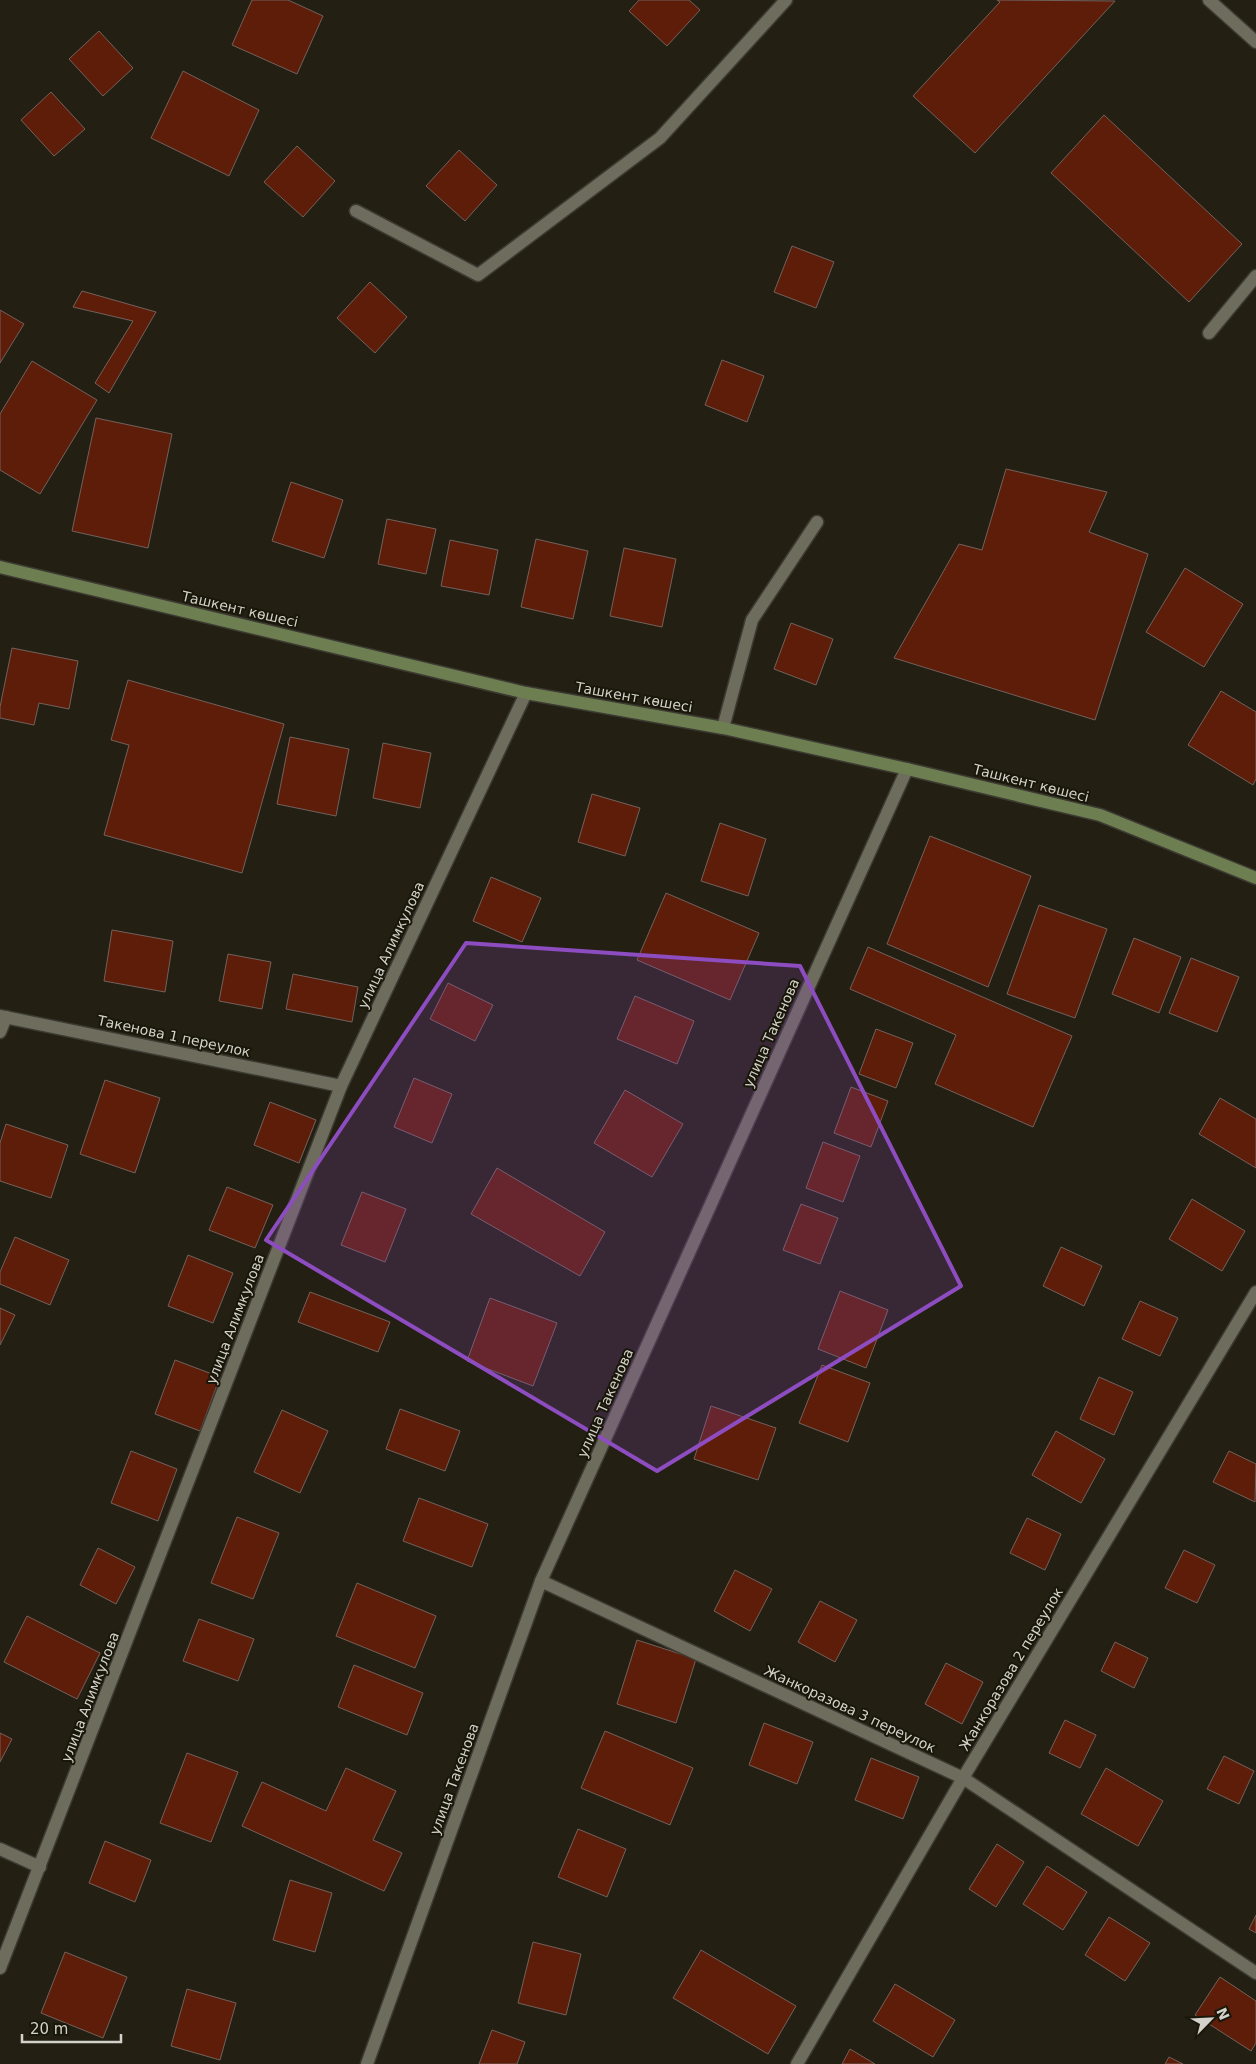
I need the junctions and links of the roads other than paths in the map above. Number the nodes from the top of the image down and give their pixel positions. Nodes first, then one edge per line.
1 (786, 0) edge
2 (1209, 0) edge
3 (1256, 42) edge
4 (356, 211) dead end
5 (1256, 276) edge
6 (1209, 333) dead end
7 (817, 522) dead end
8 (0, 567) edge
9 (526, 693) junction
10 (723, 728) junction
11 (907, 769) junction
12 (1256, 878) edge
13 (3, 1016) edge
14 (0, 1032) edge
15 (341, 1086) junction
16 (1256, 1292) edge
17 (541, 1581) junction
18 (963, 1778) junction
19 (0, 1849) edge
20 (40, 1867) junction
21 (0, 1968) edge
22 (1256, 1973) edge
23 (367, 2064) edge
24 (796, 2064) edge

1 - 4 street
2 - 3 street
5 - 6 street
7 - 10 street
8 - 9 main road, Ташкент көшесі
9 - 10 main road, Ташкент көшесі
9 - 15 street, улица Алимкулова
10 - 11 main road, Ташкент көшесі
11 - 12 main road, Ташкент көшесі
11 - 17 street, улица Такенова
13 - 14 street
13 - 15 street, Такенова 1 переулок
15 - 20 street, улица Алимкулова
16 - 18 street, Жанкоразова 2 переулок
17 - 18 street, Жанкоразова 3 переулок
17 - 23 street, улица Такенова
18 - 22 street, Жанкоразова 3 переулок
18 - 24 street, Жанкоразова 2 переулок
19 - 20 street
20 - 21 street, улица Алимкулова

